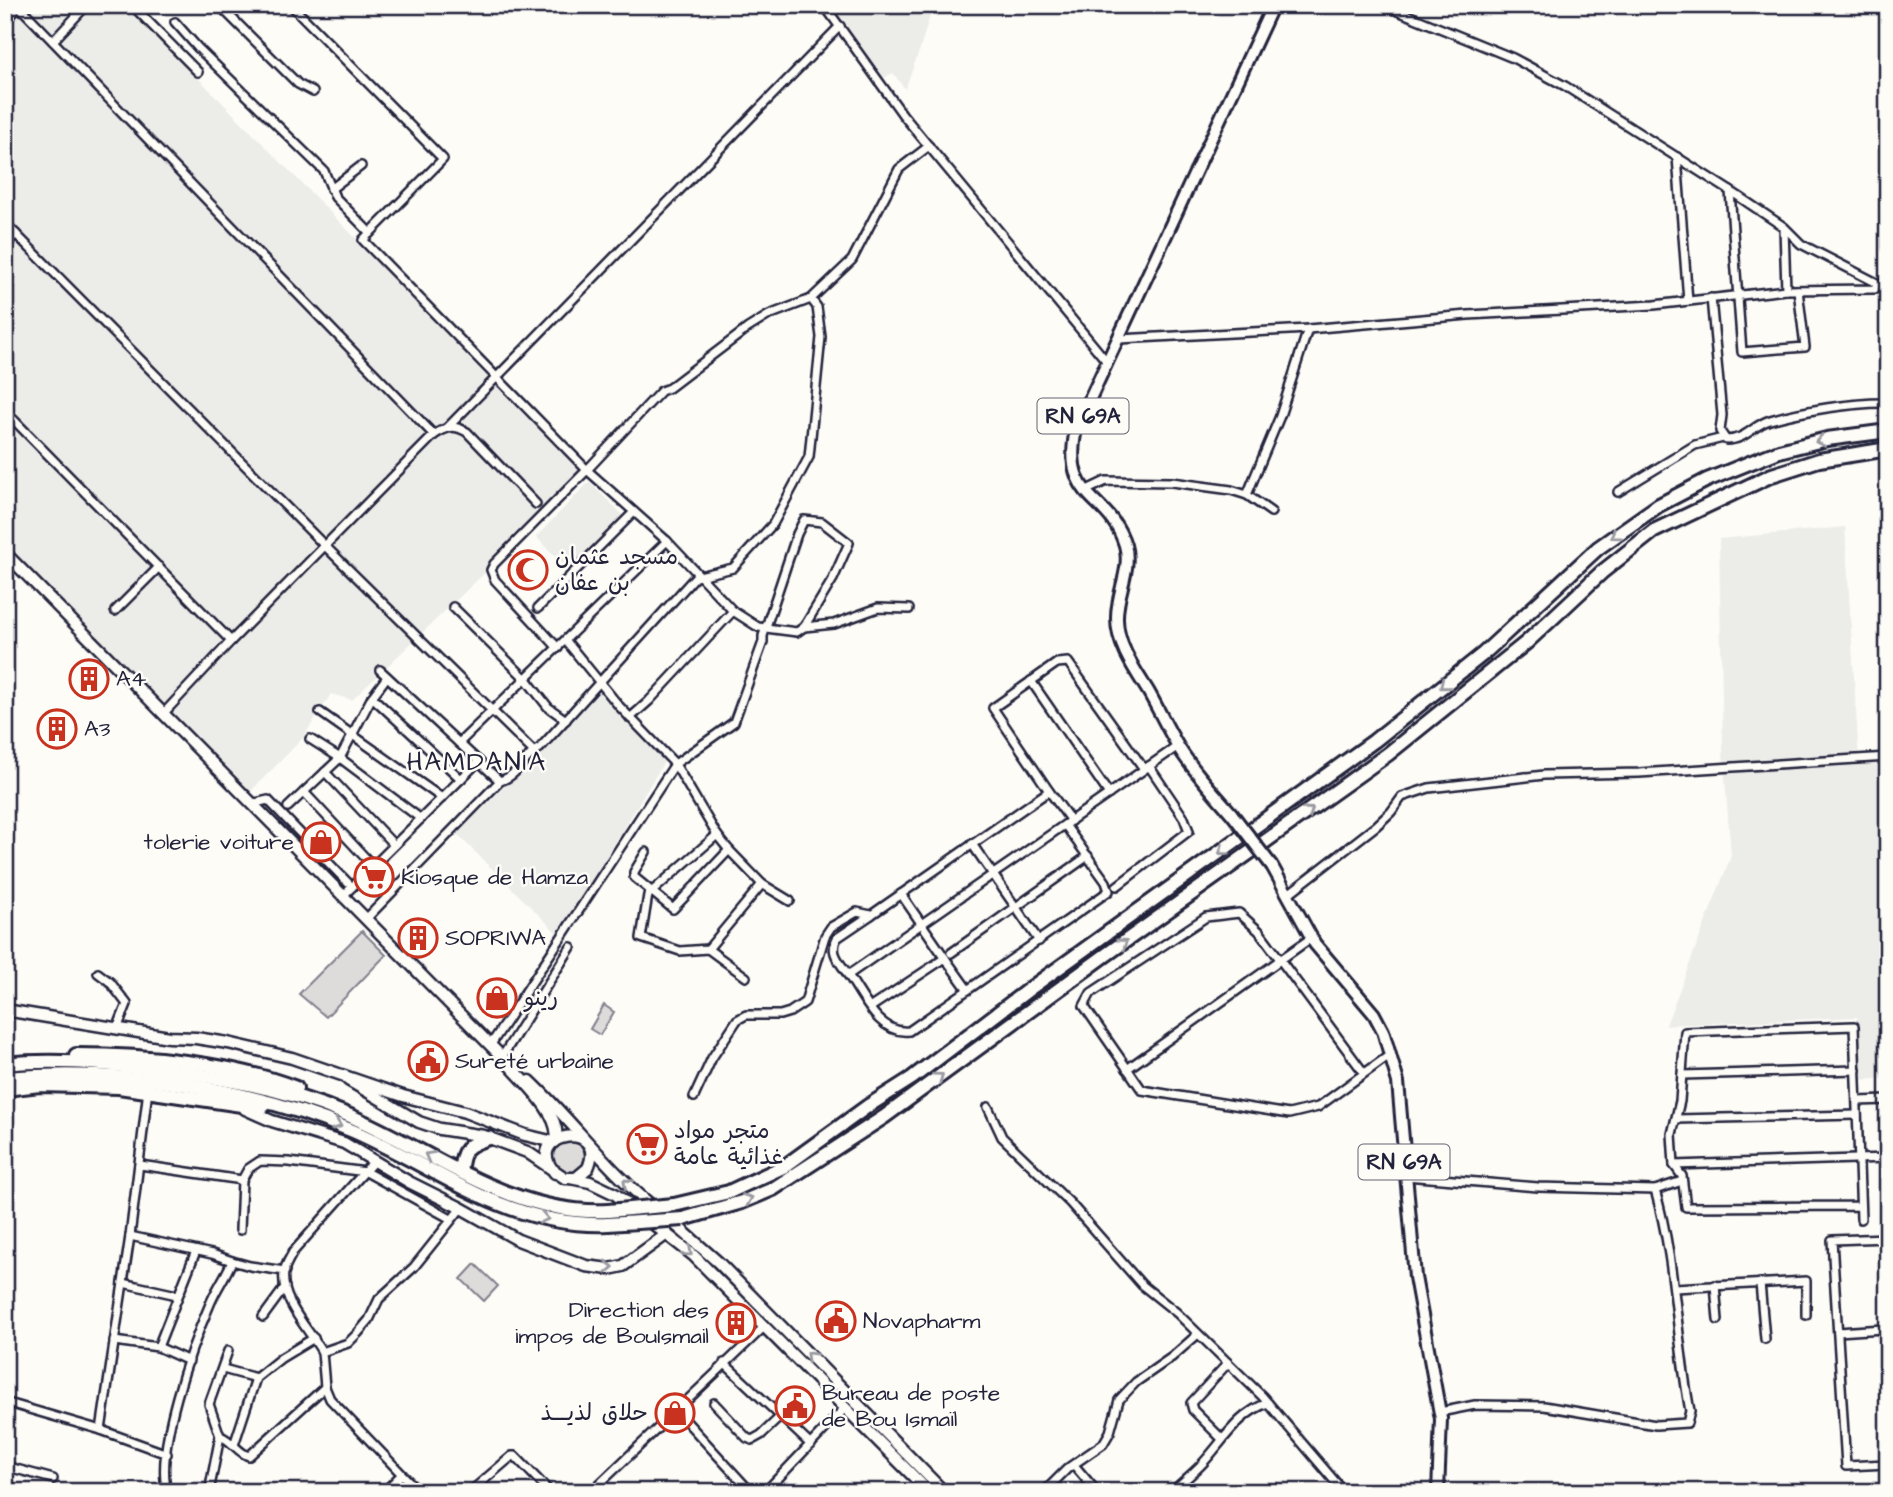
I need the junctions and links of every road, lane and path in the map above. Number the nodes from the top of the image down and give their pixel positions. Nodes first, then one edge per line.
1 (88, 5) edge
2 (132, 5) edge
3 (219, 5) edge
4 (291, 5) edge
5 (824, 5) edge
6 (1273, 5) edge
7 (1383, 5) edge
8 (18, 6) edge
9 (5, 21) edge
10 (175, 22) dead end
11 (840, 26) junction
12 (53, 41) junction
13 (198, 72) dead end
14 (313, 93) dead end
15 (929, 146) junction
16 (1677, 157) junction
17 (361, 166) dead end
18 (331, 189) junction
19 (1730, 191) junction
20 (5, 223) edge
21 (1784, 227) junction
22 (370, 233) junction
23 (16, 234) junction
24 (5, 245) edge
25 (1786, 290) junction
26 (1798, 290) junction
27 (1737, 296) junction
28 (1711, 298) junction
29 (811, 299) junction
30 (1688, 301) junction
31 (1308, 329) junction
32 (1119, 339) junction
33 (1108, 363) junction
34 (496, 377) junction
35 (1888, 403) edge
36 (5, 411) edge
37 (448, 427) junction
38 (1888, 431) edge
39 (434, 436) junction
40 (1723, 438) junction
41 (1888, 449) edge
42 (587, 470) junction
43 (1084, 491) junction
44 (1618, 492) dead end
45 (1247, 495) junction
46 (536, 504) dead end
47 (634, 512) junction
48 (1271, 512) dead end
49 (667, 541) junction
50 (326, 546) junction
51 (5, 553) edge
52 (159, 567) junction
53 (701, 576) junction
54 (453, 607) dead end
55 (538, 608) dead end
56 (909, 609) dead end
57 (115, 611) dead end
58 (733, 611) junction
59 (804, 627) junction
60 (765, 629) junction
61 (566, 640) junction
62 (231, 641) junction
63 (558, 648) junction
64 (380, 670) dead end
65 (387, 677) junction
66 (526, 679) junction
67 (598, 681) junction
68 (1031, 681) junction
69 (372, 697) junction
70 (493, 711) junction
71 (320, 712) dead end
72 (163, 714) junction
73 (631, 718) junction
74 (566, 720) junction
75 (352, 734) junction
76 (310, 739) dead end
77 (459, 743) junction
78 (1178, 746) junction
79 (533, 751) junction
80 (1888, 757) edge
81 (340, 758) junction
82 (479, 761) junction
83 (675, 764) junction
84 (1147, 768) junction
85 (325, 772) junction
86 (461, 779) junction
87 (500, 781) junction
88 (1049, 791) junction
89 (304, 792) junction
90 (1110, 794) junction
91 (442, 798) junction
92 (251, 804) junction
93 (288, 807) dead end
94 (283, 815) junction
95 (421, 819) junction
96 (1068, 823) junction
97 (273, 826) junction
98 (298, 830) junction
99 (717, 835) junction
100 (288, 841) junction
101 (972, 844) junction
102 (394, 845) junction
103 (729, 850) junction
104 (646, 852) dead end
105 (1088, 856) junction
106 (373, 866) junction
107 (994, 875) junction
108 (762, 884) junction
109 (1117, 886) dead end
110 (352, 887) junction
111 (651, 891) junction
112 (901, 894) junction
113 (1287, 895) junction
114 (343, 896) junction
115 (790, 901) dead end
116 (1016, 907) junction
117 (871, 915) junction
118 (366, 919) junction
119 (922, 925) junction
120 (1311, 938) junction
121 (1039, 940) junction
122 (571, 947) dead end
123 (708, 949) junction
124 (948, 956) junction
125 (1281, 960) junction
126 (98, 973) dead end
127 (848, 975) junction
128 (746, 978) dead end
129 (968, 990) junction
130 (871, 1007) junction
131 (5, 1010) edge
132 (117, 1029) junction
133 (490, 1045) junction
134 (1391, 1054) junction
135 (5, 1056) edge
136 (503, 1058) junction
137 (5, 1064) edge
138 (326, 1069) junction
139 (1127, 1069) junction
140 (1856, 1070) junction
141 (1364, 1073) junction
142 (1682, 1075) junction
143 (5, 1078) edge
144 (5, 1088) edge
145 (148, 1090) junction
146 (694, 1097) dead end
147 (1888, 1100) edge
148 (1857, 1101) junction
149 (235, 1104) junction
150 (988, 1107) dead end
151 (309, 1115) junction
152 (1857, 1115) junction
153 (1676, 1119) junction
154 (383, 1132) junction
155 (489, 1138) junction
156 (555, 1141) junction
157 (585, 1142) junction
158 (1888, 1158) edge
159 (1859, 1160) junction
160 (374, 1161) junction
161 (139, 1165) junction
162 (1674, 1165) junction
163 (366, 1172) junction
164 (460, 1172) junction
165 (555, 1173) junction
166 (1406, 1177) junction
167 (570, 1178) junction
168 (242, 1180) junction
169 (1682, 1181) junction
170 (1655, 1190) junction
171 (1860, 1206) junction
172 (461, 1208) junction
173 (608, 1218) junction
174 (451, 1219) junction
175 (1861, 1219) dead end
176 (240, 1230) dead end
177 (667, 1234) junction
178 (130, 1236) junction
179 (1888, 1238) edge
180 (196, 1251) junction
181 (232, 1261) junction
182 (285, 1271) junction
183 (123, 1283) junction
184 (1760, 1283) junction
185 (1714, 1285) junction
186 (285, 1287) junction
187 (1674, 1288) junction
188 (177, 1295) junction
189 (1806, 1315) dead end
190 (263, 1317) dead end
191 (1718, 1320) dead end
192 (765, 1326) junction
193 (1886, 1329) edge
194 (1863, 1330) dead end
195 (1838, 1332) junction
196 (1198, 1334) junction
197 (314, 1338) junction
198 (1765, 1339) dead end
199 (114, 1341) junction
200 (158, 1347) junction
201 (228, 1351) dead end
202 (322, 1352) junction
203 (190, 1361) junction
204 (724, 1363) junction
205 (1228, 1363) junction
206 (223, 1368) junction
207 (1887, 1375) edge
208 (256, 1378) junction
209 (325, 1387) junction
210 (1888, 1394) edge
211 (5, 1402) edge
212 (714, 1402) dead end
213 (1268, 1403) junction
214 (846, 1407) junction
215 (676, 1410) junction
216 (1440, 1412) junction
217 (781, 1416) junction
218 (101, 1430) junction
219 (220, 1436) junction
220 (1223, 1439) junction
221 (234, 1445) junction
222 (811, 1445) junction
223 (167, 1454) junction
224 (1888, 1464) edge
225 (1074, 1465) junction
226 (5, 1466) edge
227 (401, 1475) junction
228 (53, 1479) dead end
229 (167, 1492) edge
230 (209, 1492) edge
231 (384, 1492) edge
232 (419, 1492) edge
233 (470, 1492) edge
234 (550, 1492) edge
235 (591, 1492) edge
236 (751, 1492) edge
237 (765, 1492) edge
238 (929, 1492) edge
239 (944, 1492) edge
240 (1044, 1492) edge
241 (1097, 1492) edge
242 (1172, 1492) edge
243 (1344, 1492) edge
244 (1438, 1492) edge

1 - 12 street
2 - 13 street
3 - 14 street
4 - 22 street
5 - 11 street
6 - 32 main road, RN 69A
7 - 16 street
8 - 9 street
8 - 12 street
10 - 18 street
11 - 15 street
11 - 34 street
12 - 39 street
15 - 29 street
15 - 33 street
16 - 19 street
16 - 30 street
17 - 18 street
18 - 22 street
19 - 21 street
19 - 27 street
20 - 23 street
21 - 25 street
21 - 26 street
22 - 34 street
23 - 24 street
23 - 50 street
25 - 26 street
25 - 27 street
26 - 27 street
27 - 28 street
28 - 30 street
28 - 40 street
29 - 42 street
29 - 53 street
30 - 31 street
31 - 32 street
31 - 45 street
32 - 33 main road, RN 69A
33 - 43 main road, RN 69A
34 - 37 street
34 - 42 street
35 - 40 street
36 - 52 street
37 - 39 street
37 - 46 street
38 -> 173 highway, bridge
39 - 50 street
40 - 44 street
173 -> 41 highway, bridge
42 - 47 street
42 - 63 street
43 - 45 street
43 - 78 main road, RN 69A
45 - 48 street
47 - 49 street
47 - 55 street
49 - 53 street
49 - 61 street
50 - 62 street
50 - 70 street
51 - 72 main road
52 - 57 street
52 - 62 street
53 - 58 street
53 - 67 street
54 - 66 street
56 - 59 street
58 - 60 street
58 - 73 street
59 - 60 street
59 - 60 street
60 - 83 street
61 - 63 street
61 - 67 street
62 - 72 street
63 - 66 street
64 - 65 street
65 - 69 street
65 - 77 street
66 - 70 street
66 - 74 street
67 - 73 street
67 - 74 street
68 - 84 street
68 - 88 street
68 - 90 street
69 - 75 street
69 - 86 street
70 - 77 street
70 - 79 street
71 - 75 street
72 - 92 main road
73 - 83 street
74 - 79 street
75 - 81 street
75 - 91 street
76 - 81 street
77 - 82 street
78 - 84 street
78 - 113 main road, RN 69A, bridge
79 - 87 street
80 - 113 street
81 - 85 street
81 - 95 street
82 - 86 street
82 - 87 street
83 - 99 street
83 - 133 street
84 - 90 street
84 - 109 street
85 - 89 street
85 - 102 street
86 - 91 street
87 - 118 street
88 - 96 street
88 - 101 street
89 - 93 street
89 - 106 street
90 - 96 street
91 - 95 street
92 - 94 street
92 - 97 main road
94 - 97 street
94 - 98 street
95 - 102 street
96 - 105 street
96 - 107 street
97 - 100 main road
98 - 100 street
98 - 110 street
99 - 103 street
99 - 111 street
100 - 114 main road
101 - 107 street
101 - 112 street
102 - 106 street
103 - 108 street
103 - 111 street
104 - 111 street
105 - 116 street
105 - 121 street
106 - 110 street
107 - 116 street
107 - 119 street
108 - 115 street
108 - 123 street
110 - 114 street
111 - 123 street
112 - 117 street
112 - 119 street
113 - 120 main road, RN 69A
114 - 118 main road
116 - 121 street
116 - 124 street
117 - 127 street
117 - 146 street
118 - 133 main road
119 - 124 street
119 - 127 street
120 - 125 street
120 - 134 main road, RN 69A
121 - 129 street
122 - 136 street
123 - 128 street
124 - 129 street
124 - 130 street
125 - 139 street
125 - 139 street
125 - 141 street
126 - 132 street
127 - 130 street
129 - 130 street
131 - 132 main road
132 - 138 main road
133 - 136 main road
134 - 141 street
134 - 166 main road, RN 69A
135 - 154 highway
136 - 156 main road
136 - 157 main road
137 - 154 highway
138 - 155 main road
138 - 156 main road
139 - 141 street
140 - 142 street
140 - 142 street
140 - 148 street
142 - 153 street
143 - 151 highway
144 - 145 highway
145 - 149 highway
145 - 161 street
147 - 148 street
148 - 152 street
149 - 151 highway
149 - 160 main road
150 - 196 street
151 -> 173 highway
152 - 153 street
152 - 159 street
153 - 162 street
164 -> 154 highway
155 - 164 highway
155 - 165 main road
156 - 157 main road
156 - 165 main road
157 - 167 main road
239 -> 157 main road
158 - 159 street
159 - 162 street
159 - 171 street
160 - 163 street
160 - 172 main road
161 - 168 street
161 - 178 street
162 - 169 street
163 - 168 street
163 - 174 street
163 - 182 street
164 - 173 highway
165 - 167 main road
166 - 170 street
166 - 216 main road, RN 69A
167 - 177 main road
168 - 176 street
169 - 170 street
169 - 171 street
170 - 187 street
171 - 175 street
172 - 174 street
172 -> 177 main road
174 - 202 street
177 -> 192 main road
178 - 180 street
178 - 183 street
179 - 195 street
180 - 181 street
180 - 188 street
181 - 182 street
181 - 203 street
182 - 186 street
183 - 188 street
183 - 199 street
184 - 185 street
184 - 189 street
184 - 198 street
185 - 187 street
185 - 191 street
186 - 190 street
186 - 197 street
187 - 216 street
188 - 200 street
192 - 204 street
192 - 214 main road
193 - 194 street
193 - 195 street
193 - 207 street
195 - 224 street
196 - 205 street
196 - 225 street
197 - 202 street
197 - 208 street
199 - 200 street
199 - 218 street
200 - 203 street
201 - 206 street
202 - 209 street
203 - 223 street
204 - 215 street
204 - 217 street
205 - 213 street
205 - 220 street
206 - 208 street
206 - 219 street
207 - 210 street
208 - 221 street
209 - 221 street
209 - 227 street
211 - 218 street
212 - 217 street
213 - 220 street
213 - 243 street
214 - 222 street
214 - 238 main road
215 - 235 street
215 - 236 street
216 - 244 main road, RN 69A
217 - 222 street
218 - 223 street
219 - 221 street
219 - 230 street
220 - 242 street
222 - 237 street
223 - 229 street
225 - 240 street
225 - 241 street
226 - 228 street
227 - 231 street
227 - 232 street
233 - 234 street

